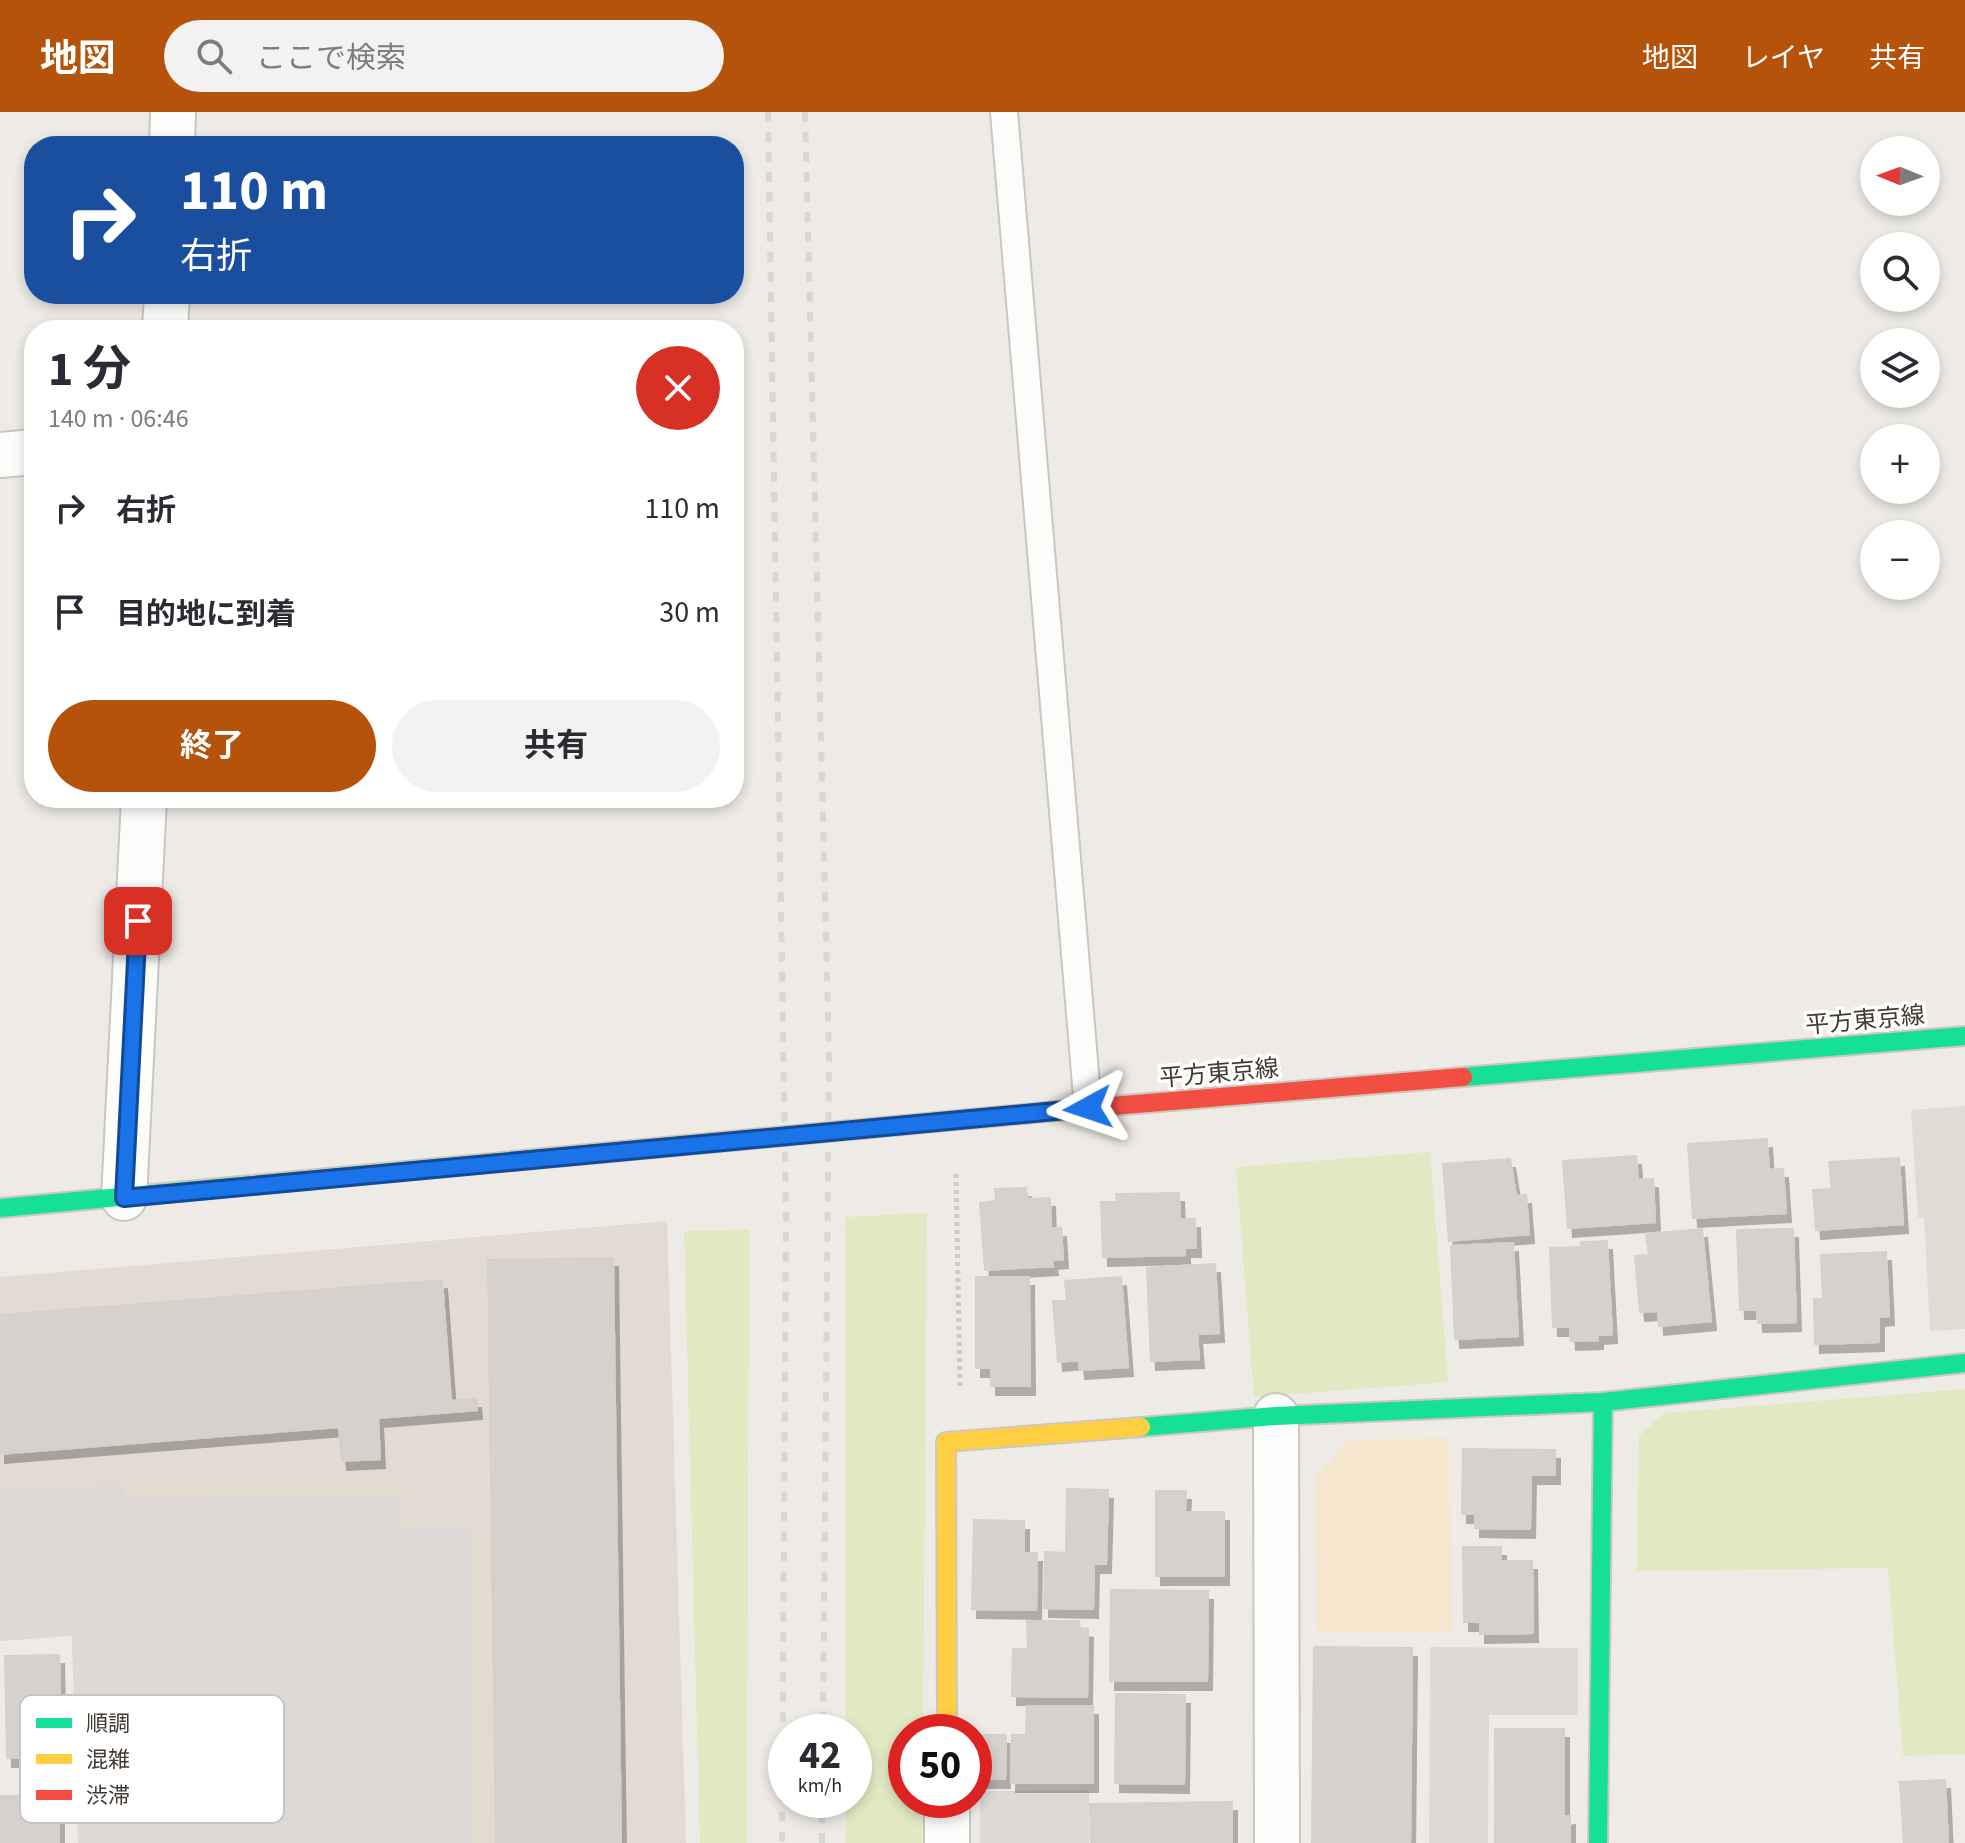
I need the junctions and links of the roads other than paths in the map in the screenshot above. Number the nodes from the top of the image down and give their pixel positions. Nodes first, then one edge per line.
1 (173, 112) edge
2 (1004, 112) edge
3 (172, 136) edge
4 (24, 453) edge
5 (0, 455) edge
6 (144, 808) edge
7 (1965, 1036) edge
8 (1088, 1108) junction
9 (124, 1198) junction
10 (0, 1208) edge
11 (1965, 1363) edge
12 (1603, 1402) junction
13 (1276, 1416) junction
14 (947, 1714) edge
15 (947, 1818) edge
16 (947, 1843) edge
17 (1277, 1843) edge
18 (1598, 1843) edge

1 - 3 street
2 - 8 lane
4 - 5 street
6 - 9 street
7 - 8 main road, 平方東京線
8 - 9 main road, 平方東京線
9 - 10 main road, 平方東京線
11 - 12 main road
12 - 13 main road
12 - 18 main road
13 - 14 main road
13 - 17 street
15 - 16 street

